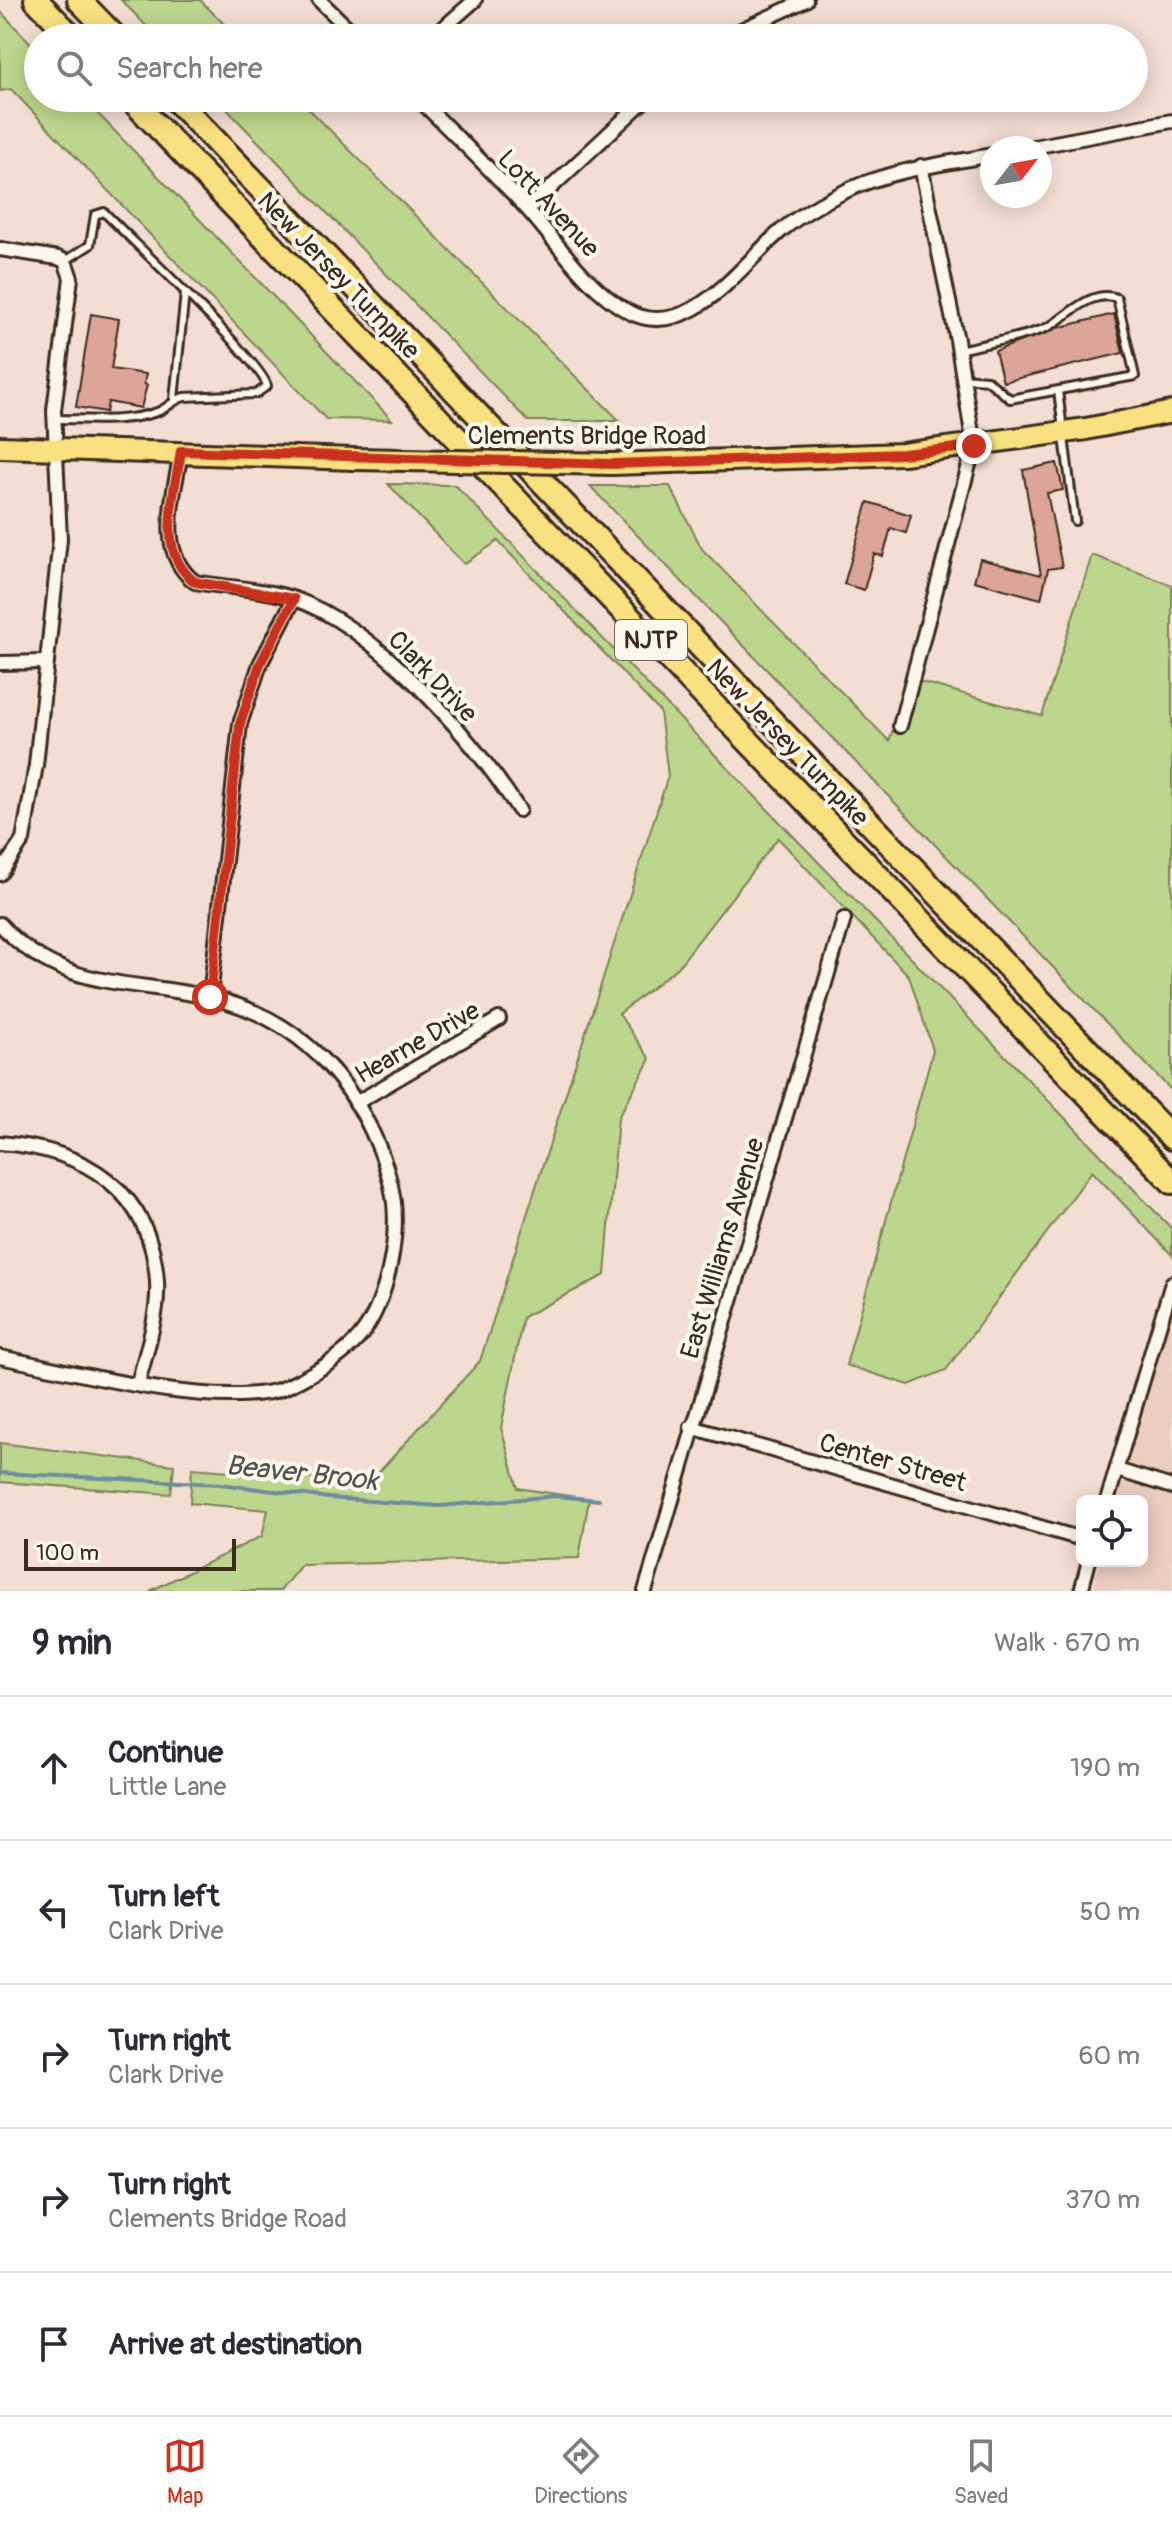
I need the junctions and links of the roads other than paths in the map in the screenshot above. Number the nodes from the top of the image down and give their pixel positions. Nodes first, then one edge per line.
1 (36, 0) edge
2 (79, 0) edge
3 (319, 0) edge
4 (475, 0) edge
5 (806, 0) edge
6 (59, 24) edge
7 (102, 24) edge
8 (344, 24) edge
9 (448, 24) edge
10 (754, 24) edge
11 (143, 112) edge
12 (187, 112) edge
13 (432, 112) edge
14 (632, 112) edge
15 (1172, 121) edge
16 (1052, 144) edge
17 (980, 157) edge
18 (921, 166) junction
19 (528, 209) junction
20 (0, 249) edge
21 (65, 261) junction
22 (185, 293) junction
23 (959, 350) junction
24 (963, 378) junction
25 (1058, 391) junction
26 (174, 399) junction
27 (1172, 412) edge
28 (54, 419) junction
29 (1063, 432) junction
30 (974, 446) junction
31 (0, 447) edge
32 (55, 450) junction
33 (181, 451) junction
34 (1075, 521) dead end
35 (294, 599) junction
36 (47, 662) junction
37 (0, 663) edge
38 (900, 726) dead end
39 (519, 810) dead end
40 (0, 874) edge
41 (844, 919) dead end
42 (0, 924) edge
43 (210, 997) junction
44 (499, 1019) dead end
45 (356, 1103) junction
46 (1172, 1138) edge
47 (0, 1143) edge
48 (1172, 1182) edge
49 (1172, 1283) edge
50 (0, 1357) edge
51 (138, 1384) junction
52 (691, 1427) junction
53 (1117, 1470) junction
54 (1172, 1487) edge
55 (1109, 1495) edge
56 (1076, 1537) edge
57 (1087, 1567) edge
58 (645, 1591) edge
59 (1081, 1591) edge

1 - 6 highway
2 - 7 highway
3 - 8 street
4 - 9 street
5 - 10 street
11 - 48 highway, New Jersey Turnpike / NJTP
12 - 46 highway, New Jersey Turnpike / NJTP
13 - 19 street, Lott Avenue
14 - 19 street
15 - 16 street
17 - 18 street
18 - 19 street, Lott Avenue
18 - 23 street
20 - 21 street
21 - 22 lane
21 - 28 street
22 - 26 lane
22 - 26 lane
23 - 24 street
23 - 25 lane
24 - 25 lane
24 - 30 street
25 - 29 lane
26 - 28 lane
27 - 29 main road, Clements Bridge Road
28 - 32 street
29 - 30 main road, Clements Bridge Road
29 - 34 lane
30 - 33 main road, Clements Bridge Road, bridge
30 - 38 street
31 - 32 main road, Clements Bridge Road
32 - 33 main road, Clements Bridge Road
32 - 36 street
33 - 35 street, Clark Drive
35 - 39 street, Clark Drive
35 - 43 street
36 - 37 street
36 - 40 street
41 - 52 street, East Williams Avenue
42 - 43 street
43 - 45 street
44 - 45 street, Hearne Drive
45 - 51 street
47 - 51 street
49 - 53 street
50 - 51 street
52 - 56 street, Center Street
52 - 58 street, East Williams Avenue
53 - 54 street
53 - 55 street
57 - 59 street

